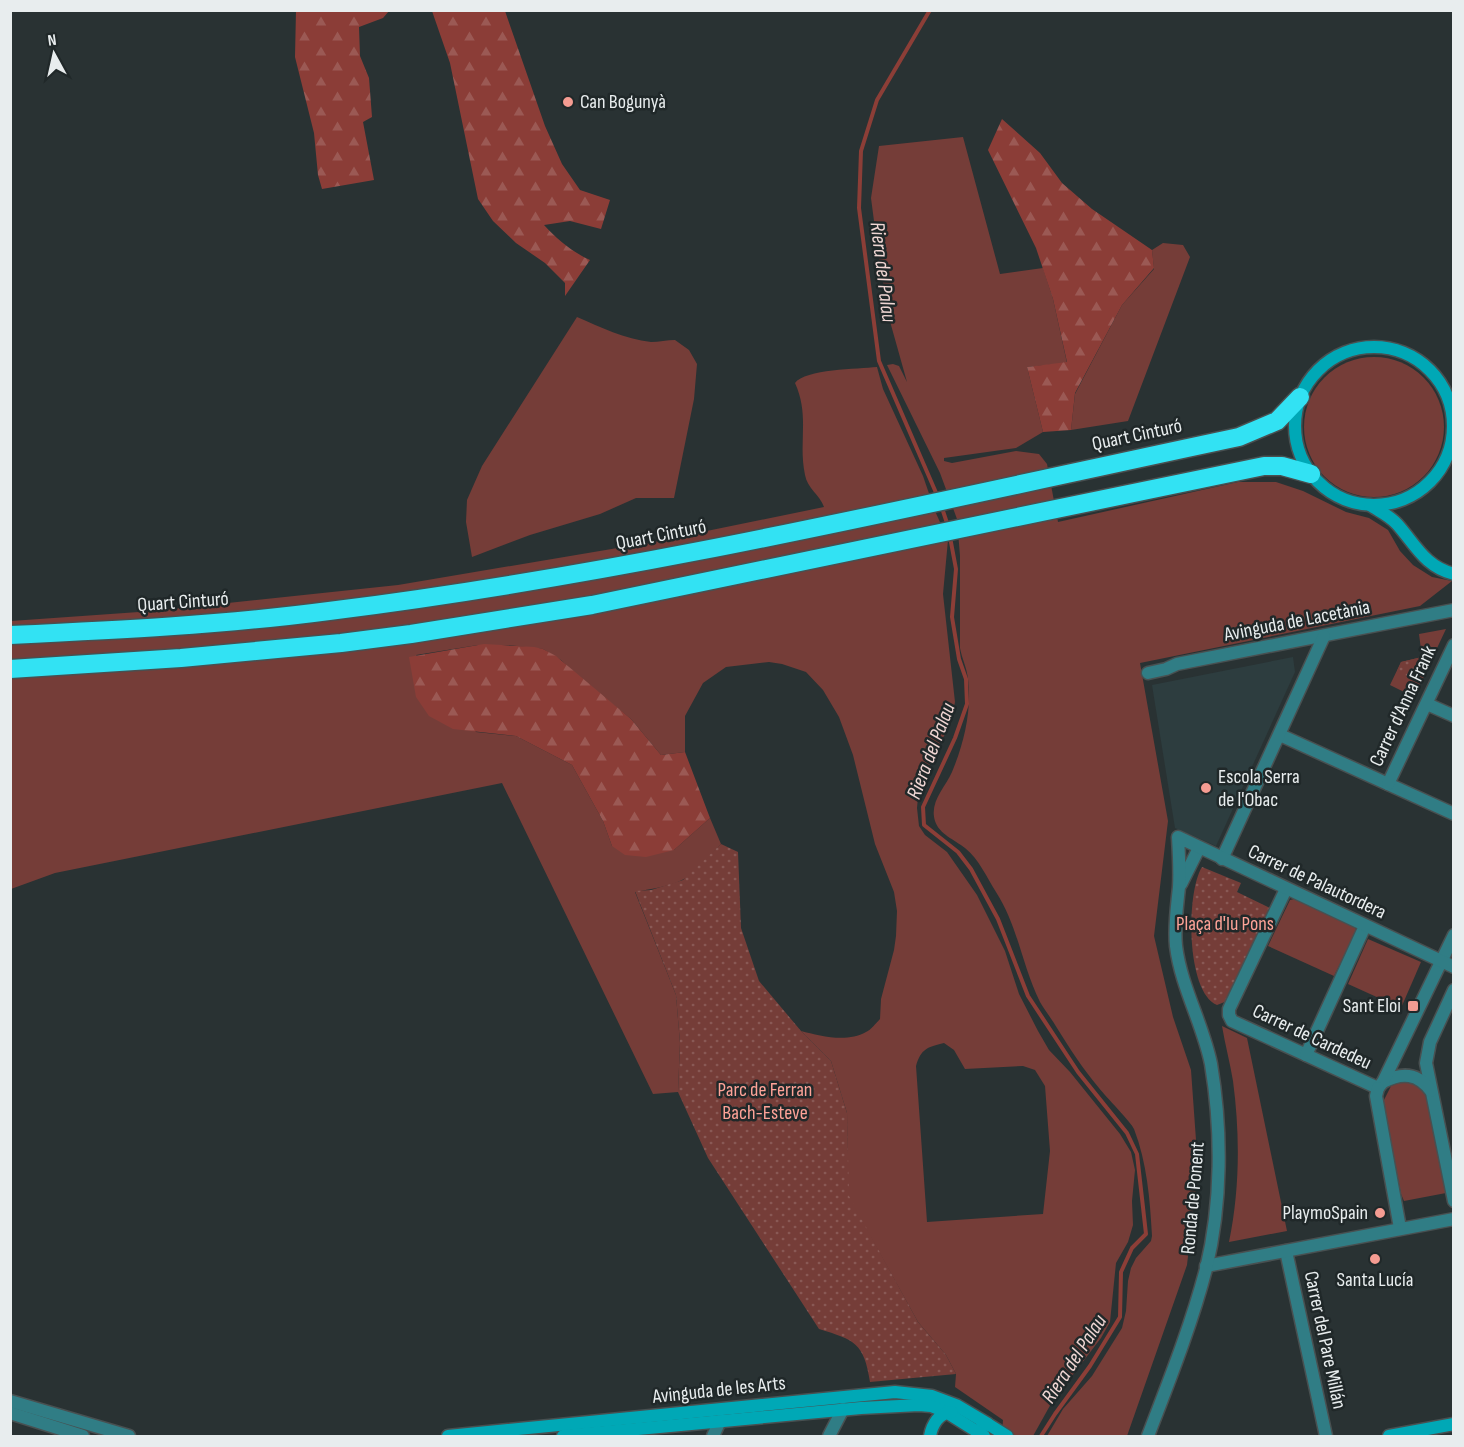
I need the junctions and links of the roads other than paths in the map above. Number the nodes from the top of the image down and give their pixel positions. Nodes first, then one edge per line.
1 (1300, 397) junction
2 (1453, 417) edge
3 (1311, 474) junction
4 (1369, 505) junction
5 (1454, 574) edge
6 (1454, 610) edge
7 (10, 635) edge
8 (1324, 636) junction
9 (1454, 645) edge
10 (10, 669) edge
11 (1148, 673) dead end
12 (1427, 704) junction
13 (1454, 716) edge
14 (1280, 735) junction
15 (1388, 784) junction
16 (1454, 814) edge
17 (1178, 837) joint
18 (1199, 848) junction
19 (1222, 859) junction
20 (1179, 887) junction
21 (1286, 889) junction
22 (1365, 926) junction
23 (1454, 935) edge
24 (1441, 962) junction
25 (1454, 967) edge
26 (1454, 990) edge
27 (1306, 1055) junction
28 (1380, 1085) junction
29 (1432, 1092) junction
30 (1454, 1201) edge
31 (1454, 1219) edge
32 (1400, 1228) junction
33 (1286, 1251) junction
34 (1206, 1266) junction
35 (10, 1401) edge
36 (910, 1405) junction
37 (843, 1410) junction
38 (10, 1413) edge
39 (720, 1422) junction
40 (936, 1424) edge
41 (988, 1424) junction
42 (1454, 1424) edge
43 (582, 1431) edge
44 (1005, 1435) edge
45 (83, 1437) edge
46 (129, 1437) edge
47 (448, 1437) edge
48 (563, 1437) edge
49 (713, 1437) edge
50 (829, 1437) edge
51 (984, 1437) edge
52 (1148, 1437) edge
53 (1326, 1437) edge
54 (1389, 1437) edge

1 - 2 main road
1 - 3 main road
1 - 7 highway, Quart Cinturó
2 - 4 main road
3 - 4 main road
3 - 10 highway
4 - 5 main road
6 - 8 street, Avinguda de Lacetània
8 - 11 street, Avinguda de Lacetània
8 - 14 street
9 - 12 street, Carrer d'Anna Frank
12 - 13 street
12 - 15 street, Carrer d'Anna Frank
14 - 15 street
14 - 19 street
15 - 16 street
17 - 18 street, Carrer de Palautordera
17 - 20 street, Ronda de Ponent
18 - 19 street, Carrer de Palautordera
18 - 20 street, Ronda de Ponent
19 - 21 street, Carrer de Palautordera
20 - 34 street, Ronda de Ponent
21 - 22 street, Carrer de Palautordera
21 - 27 street, Carrer de Cardedeu
22 - 24 street, Carrer de Palautordera
22 - 27 street
23 - 24 street
24 - 25 street, Carrer de Palautordera
24 - 28 street
26 - 29 street
27 - 28 street, Carrer de Cardedeu
28 - 29 street
28 - 32 street, Carrer de Cardedeu
29 - 30 street
31 - 32 street
32 - 33 street
33 - 34 street
33 - 53 street, Carrer del Pare Millán
34 - 52 street, Ronda de Ponent
35 - 46 street
36 - 37 main road, Avinguda de les Arts
36 - 40 main road
36 - 40 main road, Avinguda de les Arts
37 - 39 main road, Avinguda de les Arts
37 - 50 street
38 - 45 street
39 - 43 main road, Avinguda de les Arts
39 - 49 street
40 - 41 main road, Avinguda de les Arts
40 - 51 main road
41 - 43 main road, Avinguda de les Arts
41 - 44 main road
42 - 54 main road
43 - 47 main road, Avinguda de les Arts
43 - 48 main road, Avinguda de les Arts

